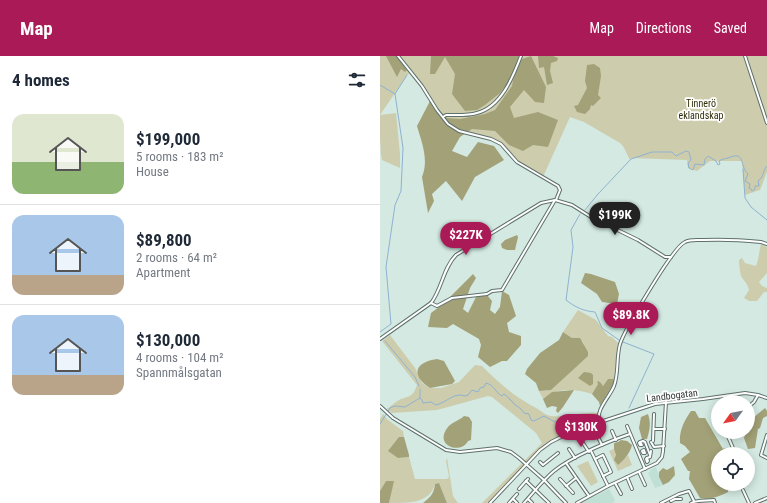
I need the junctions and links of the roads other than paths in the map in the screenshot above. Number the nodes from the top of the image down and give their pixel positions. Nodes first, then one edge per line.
1 (398, 56) edge
2 (521, 56) edge
3 (745, 56) edge
4 (442, 117) junction
5 (767, 122) edge
6 (556, 200) junction
7 (767, 244) edge
8 (671, 256) junction
9 (431, 303) junction
10 (380, 339) edge
11 (758, 394) junction
12 (767, 398) edge
13 (755, 400) edge
14 (666, 402) junction
15 (380, 406) edge
16 (654, 414) dead end
17 (599, 422) junction
18 (627, 426) dead end
19 (653, 429) junction
20 (665, 429) junction
21 (612, 431) dead end
22 (630, 434) junction
23 (767, 435) edge
24 (598, 437) dead end
25 (616, 440) junction
26 (640, 442) dead end
27 (583, 443) dead end
28 (602, 446) junction
29 (664, 446) junction
30 (647, 448) junction
31 (569, 449) dead end
32 (644, 450) dead end
33 (590, 451) junction
34 (651, 451) dead end
35 (558, 452) dead end
36 (650, 455) junction
37 (575, 458) junction
38 (647, 458) dead end
39 (767, 458) edge
40 (595, 459) junction
41 (540, 462) dead end
42 (566, 463) junction
43 (526, 464) junction
44 (645, 469) junction
45 (639, 472) junction
46 (603, 476) junction
47 (627, 477) junction
48 (576, 478) junction
49 (560, 479) dead end
50 (544, 480) junction
51 (616, 483) junction
52 (645, 485) dead end
53 (566, 486) junction
54 (608, 486) junction
55 (519, 489) dead end
56 (632, 489) dead end
57 (536, 490) junction
58 (743, 491) edge
59 (573, 493) dead end
60 (517, 494) dead end
61 (621, 494) dead end
62 (589, 496) junction
63 (767, 498) edge
64 (513, 499) junction
65 (528, 499) junction
66 (681, 499) dead end
67 (671, 501) edge
68 (694, 501) junction
69 (490, 503) edge
70 (509, 503) edge
71 (518, 503) edge
72 (524, 503) edge
73 (532, 503) edge
74 (549, 503) edge
75 (566, 503) edge
76 (577, 503) edge
77 (662, 503) edge
78 (691, 503) edge
79 (715, 503) edge
80 (749, 503) edge
81 (755, 503) edge

1 - 4 street
2 - 4 street
3 - 5 street
4 - 6 street
6 - 8 street
6 - 9 street
6 - 9 street
7 - 8 street
8 - 17 street
9 - 10 street
11 - 12 street, Landbogatan
11 - 13 street
11 - 14 street, Landbogatan
14 - 17 street, Landbogatan
14 - 20 street
15 - 43 street
16 - 19 street
17 - 43 street, Landbogatan
18 - 22 street
19 - 20 street
19 - 29 street
20 - 29 street
21 - 25 street
22 - 25 street
22 - 44 street
23 - 39 street
24 - 28 street
25 - 28 street
26 - 30 street
27 - 33 street
28 - 33 street
29 - 44 street
30 - 32 street
30 - 36 street
31 - 37 street
33 - 37 street
33 - 40 street
34 - 36 street
35 - 41 street
36 - 38 street
37 - 42 street
40 - 46 street
40 - 46 street
42 - 48 street
42 - 50 street
43 - 50 street
43 - 69 street, Landbogatan
44 - 45 street
45 - 47 street
45 - 52 street
46 - 54 street
47 - 51 street
47 - 56 street
48 - 53 street
48 - 62 street
49 - 53 street
50 - 57 street
50 - 75 street
51 - 54 street
51 - 61 street
53 - 59 street
54 - 62 street
55 - 57 street
57 - 65 street
57 - 74 street
58 - 80 street
60 - 64 street
62 - 76 street
63 - 81 street
64 - 70 street
64 - 71 street
65 - 72 street
65 - 73 street
66 - 67 street
67 - 68 street
67 - 77 street
68 - 78 street
68 - 79 street

